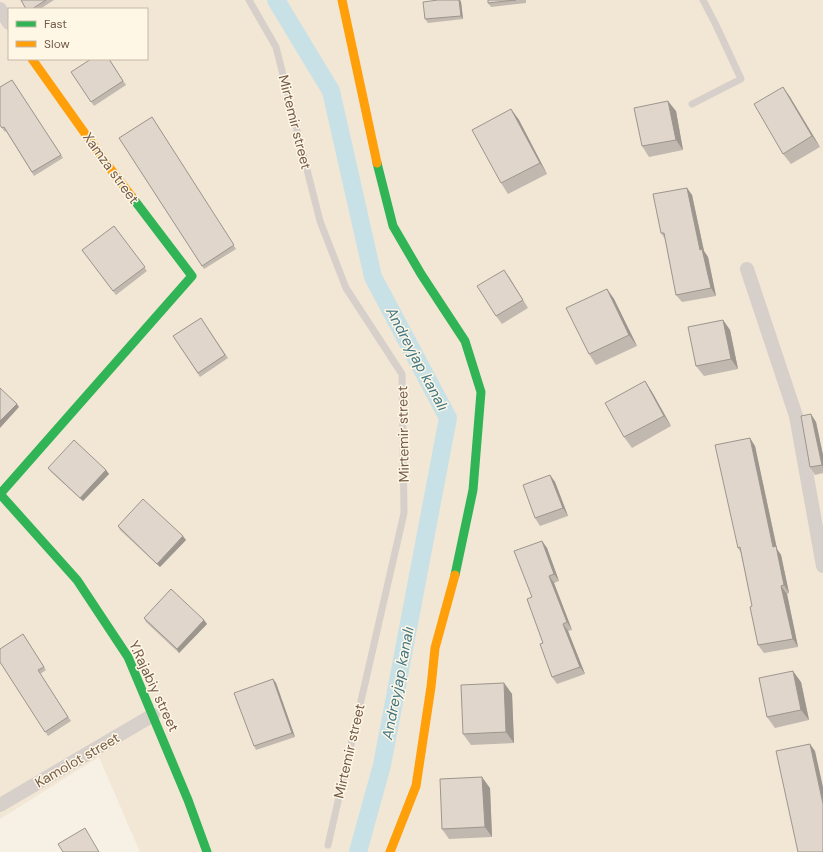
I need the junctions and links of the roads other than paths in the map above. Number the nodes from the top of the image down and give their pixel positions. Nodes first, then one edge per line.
1 (249, 0) edge
2 (342, 0) edge
3 (703, 0) edge
4 (0, 9) edge
5 (8, 21) edge
6 (33, 60) edge
7 (692, 104) dead end
8 (747, 269) dead end
9 (0, 494) edge
10 (823, 566) edge
11 (153, 715) junction
12 (0, 805) edge
13 (328, 845) dead end
14 (207, 852) edge
15 (390, 852) edge

1 - 13 lane, Mirtemir street
2 - 15 street
3 - 7 lane
4 - 5 street
6 - 9 street, Xamza street
8 - 10 street
9 - 11 street, Y.Rajabiy street
11 - 12 street, Kamolot street
11 - 14 street, Y.Rajabiy street

